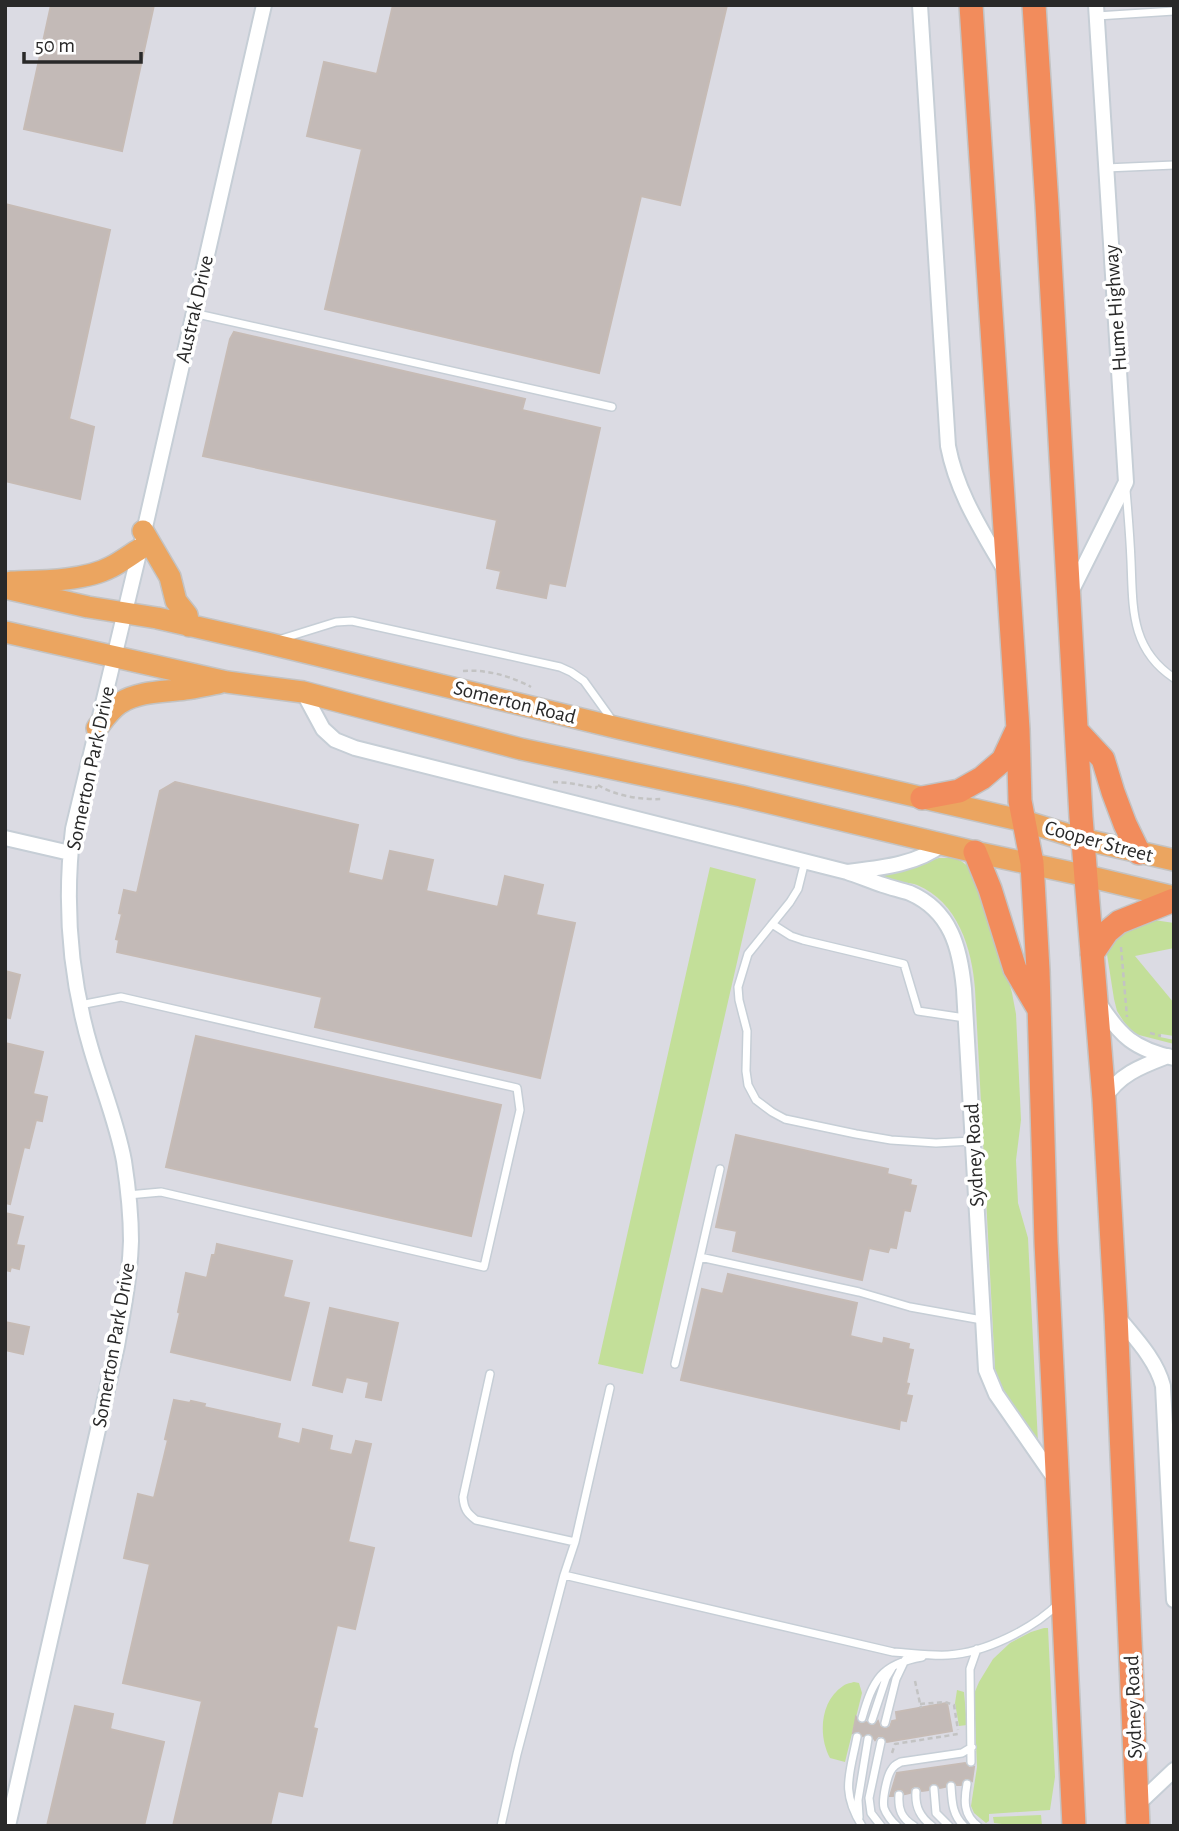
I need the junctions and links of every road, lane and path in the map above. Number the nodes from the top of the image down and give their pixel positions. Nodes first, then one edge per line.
1 (264, 5) edge
2 (920, 5) edge
3 (971, 5) edge
4 (1034, 5) edge
5 (1097, 11) edge
6 (1174, 11) edge
7 (1174, 165) edge
8 (1106, 168) junction
9 (193, 313) junction
10 (612, 407) dead end
11 (1126, 482) junction
12 (141, 540) junction
13 (1006, 573) junction
14 (5, 582) edge
15 (5, 588) edge
16 (1068, 598) junction
17 (124, 612) junction
18 (189, 626) junction
19 (5, 632) edge
20 (267, 643) junction
21 (114, 656) junction
22 (1174, 678) edge
23 (228, 681) junction
24 (303, 691) junction
25 (96, 727) junction
26 (618, 728) junction
27 (1018, 729) junction
28 (1077, 732) junction
29 (922, 798) junction
30 (1024, 821) junction
31 (5, 838) edge
32 (1082, 839) junction
33 (943, 844) junction
34 (975, 852) junction
35 (70, 853) junction
36 (1139, 853) junction
37 (1174, 860) edge
38 (805, 861) junction
39 (1031, 863) junction
40 (847, 872) junction
41 (1087, 876) junction
42 (1174, 899) edge
43 (772, 924) junction
44 (1122, 939) dead end
45 (1092, 954) junction
46 (1095, 998) junction
47 (80, 1005) junction
48 (1040, 1011) junction
49 (966, 1018) junction
50 (1127, 1018) dead end
51 (1149, 1033) dead end
52 (1161, 1035) dead end
53 (1171, 1057) edge
54 (1104, 1099) junction
55 (973, 1141) junction
56 (720, 1169) dead end
57 (128, 1195) junction
58 (700, 1257) junction
59 (1116, 1315) junction
60 (983, 1320) junction
61 (675, 1364) dead end
62 (489, 1374) dead end
63 (610, 1388) dead end
64 (1058, 1483) junction
65 (575, 1542) junction
66 (564, 1575) junction
67 (1063, 1598) junction
68 (1174, 1601) edge
69 (977, 1649) junction
70 (932, 1655) junction
71 (905, 1660) junction
72 (894, 1665) junction
73 (915, 1681) dead end
74 (862, 1718) dead end
75 (872, 1720) dead end
76 (885, 1723) dead end
77 (857, 1737) dead end
78 (868, 1739) dead end
79 (881, 1742) dead end
80 (972, 1747) junction
81 (962, 1753) junction
82 (891, 1756) dead end
83 (945, 1756) junction
84 (931, 1758) junction
85 (914, 1760) junction
86 (971, 1762) dead end
87 (955, 1764) dead end
88 (923, 1766) dead end
89 (938, 1766) dead end
90 (906, 1769) dead end
91 (1173, 1774) edge
92 (967, 1784) dead end
93 (951, 1786) dead end
94 (934, 1789) dead end
95 (916, 1792) dead end
96 (899, 1795) dead end
97 (1137, 1816) edge
98 (861, 1824) edge
99 (8, 1826) edge
100 (502, 1826) edge
101 (881, 1826) edge
102 (897, 1826) edge
103 (914, 1826) edge
104 (932, 1826) edge
105 (949, 1826) edge
106 (964, 1826) edge
107 (978, 1826) edge
108 (1074, 1826) edge

1 - 9 street, Austrak Drive
2 - 13 street
3 - 13 highway
4 - 16 highway
5 - 6 lane
5 - 8 street, Hume Highway
7 - 8 lane
8 - 11 street, Hume Highway
9 - 10 lane
9 - 12 street, Austrak Drive
11 - 16 street
11 - 22 lane
12 - 14 main road
12 - 17 street, Austrak Drive
12 - 18 main road
13 - 27 highway
15 - 17 main road, Somerton Road
16 - 28 highway
17 - 18 main road, Somerton Road
17 - 21 street, Somerton Park Drive
18 - 20 main road, Somerton Road
19 - 21 main road, Somerton Road
20 - 26 main road, Somerton Road
20 - 26 lane
21 - 23 main road, Somerton Road
21 - 25 street, Somerton Park Drive
23 - 24 main road, Somerton Road
23 - 25 main road
24 - 33 main road, Somerton Road
24 - 38 street
25 - 35 street, Somerton Park Drive
26 - 29 main road, Somerton Road
27 - 29 highway
27 - 30 highway
28 - 32 highway
28 - 36 highway
29 - 30 main road, Somerton Road
30 - 32 main road, Cooper Street
30 - 39 highway
31 - 35 street
32 - 36 main road, Cooper Street
32 - 41 highway
33 - 34 main road, Somerton Road
33 - 40 street
34 - 39 main road, Somerton Road
34 - 48 highway
35 - 47 street, Somerton Park Drive
36 - 37 main road, Cooper Street
38 - 40 street
38 - 43 lane
39 - 41 main road, Cooper Street
39 - 48 highway
40 - 49 street, Sydney Road
41 - 42 main road, Cooper Street
41 - 45 highway, Sydney Road
42 - 45 highway
43 - 49 lane
43 - 55 lane
44 - 50 path
45 - 46 highway, Sydney Road
46 - 53 street
46 - 54 highway, Sydney Road
47 - 57 street, Somerton Park Drive
47 - 57 lane
48 - 64 highway
49 - 55 street, Sydney Road
51 - 52 path
53 - 54 street
54 - 59 highway, Sydney Road
55 - 60 street, Sydney Road
56 - 58 lane
57 - 99 street, Somerton Park Drive
58 - 60 lane
58 - 61 lane
59 - 68 street
59 - 97 highway, Sydney Road
60 - 64 street, Sydney Road
62 - 65 lane
63 - 65 lane
64 - 67 highway
65 - 66 lane
66 - 70 lane
66 - 100 lane
67 - 69 lane
67 - 108 highway
69 - 70 lane
69 - 80 lane
70 - 71 lane
71 - 72 lane
71 - 76 lane
72 - 74 lane
72 - 75 lane
73 - 82 path
77 - 98 lane
78 - 98 lane
79 - 101 lane
80 - 81 lane
80 - 86 lane
81 - 83 lane
81 - 87 lane
83 - 84 lane
83 - 89 lane
84 - 85 lane
84 - 88 lane
85 - 90 lane
85 - 102 lane
91 - 97 street, Sydney Road
92 - 107 lane
93 - 106 lane
94 - 105 lane
95 - 104 lane
96 - 103 lane

